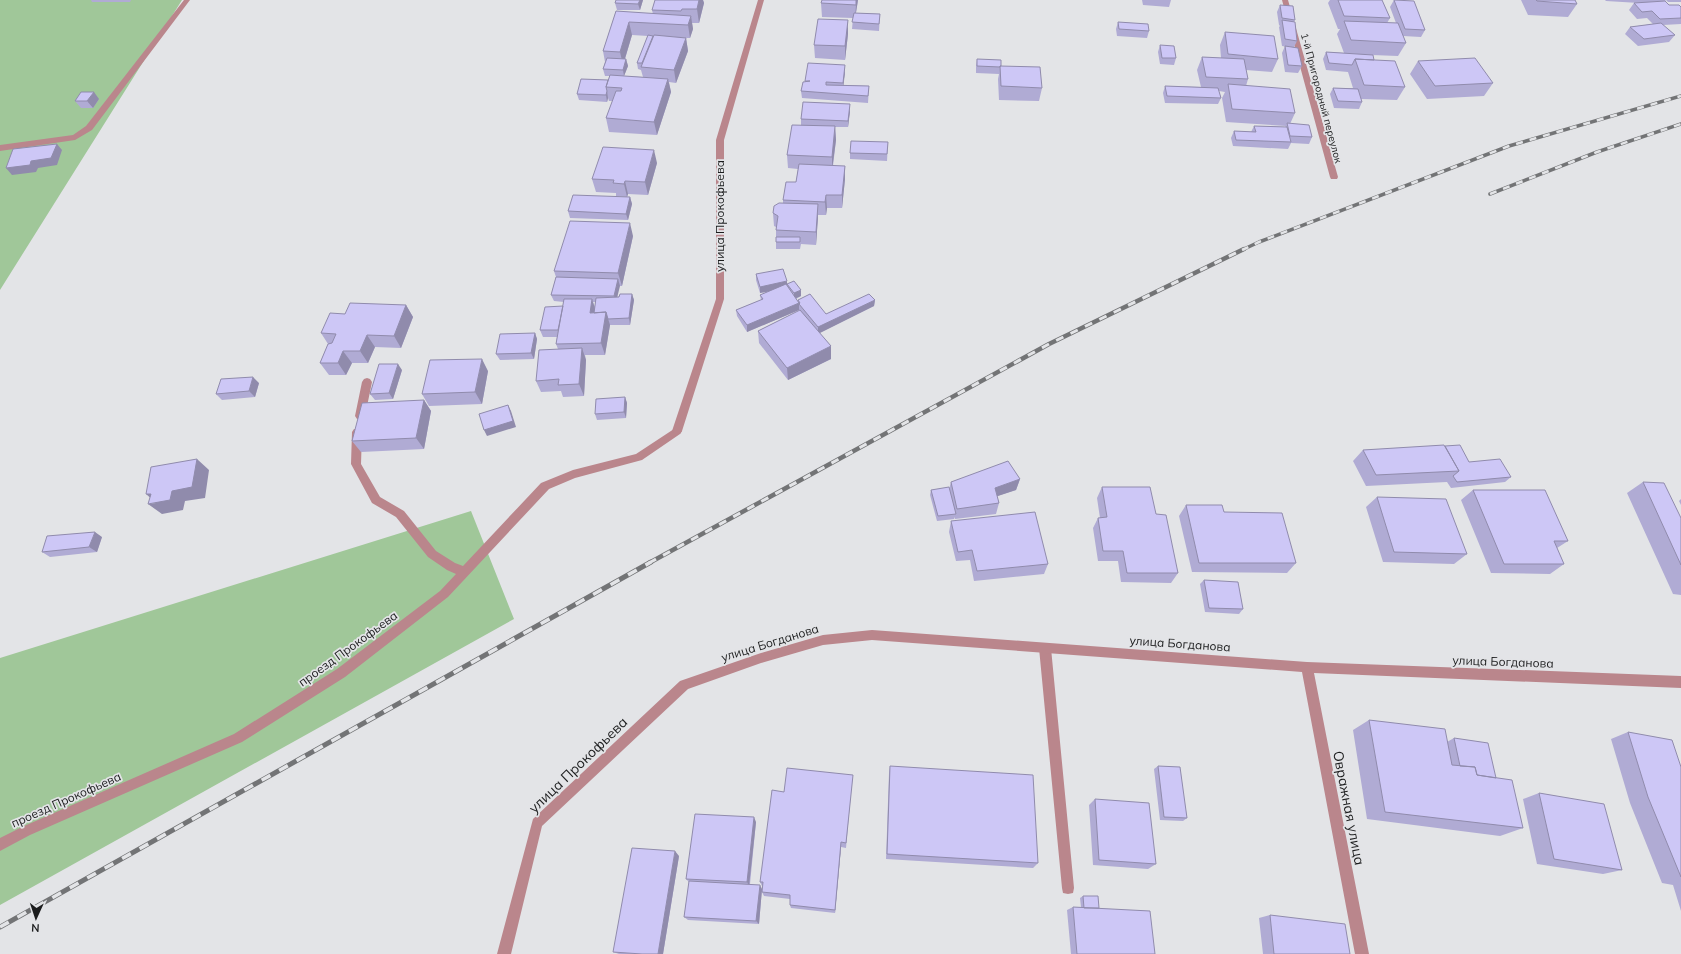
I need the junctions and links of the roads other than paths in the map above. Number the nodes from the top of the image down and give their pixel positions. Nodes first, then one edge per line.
1 (187, 0) edge
2 (762, 0) edge
3 (1285, 0) edge
4 (0, 148) edge
5 (1334, 177) dead end
6 (367, 382) dead end
7 (677, 431) joint
8 (465, 572) junction
9 (1045, 648) junction
10 (1307, 667) junction
11 (1681, 682) edge
12 (684, 685) joint
13 (0, 845) edge
14 (1068, 888) dead end
15 (504, 954) edge
16 (1362, 954) edge

1 - 4 street
2 - 7 street, улица Прокофьева
3 - 5 street, 1-й Пригородный переулок
6 - 8 street
7 - 8 street, проезд Прокофьева
8 - 13 street, проезд Прокофьева
9 - 10 street, улица Богданова
9 - 12 street, улица Богданова
9 - 14 street
10 - 11 street, улица Богданова
10 - 16 street, Овражная улица
12 - 15 street, улица Прокофьева

